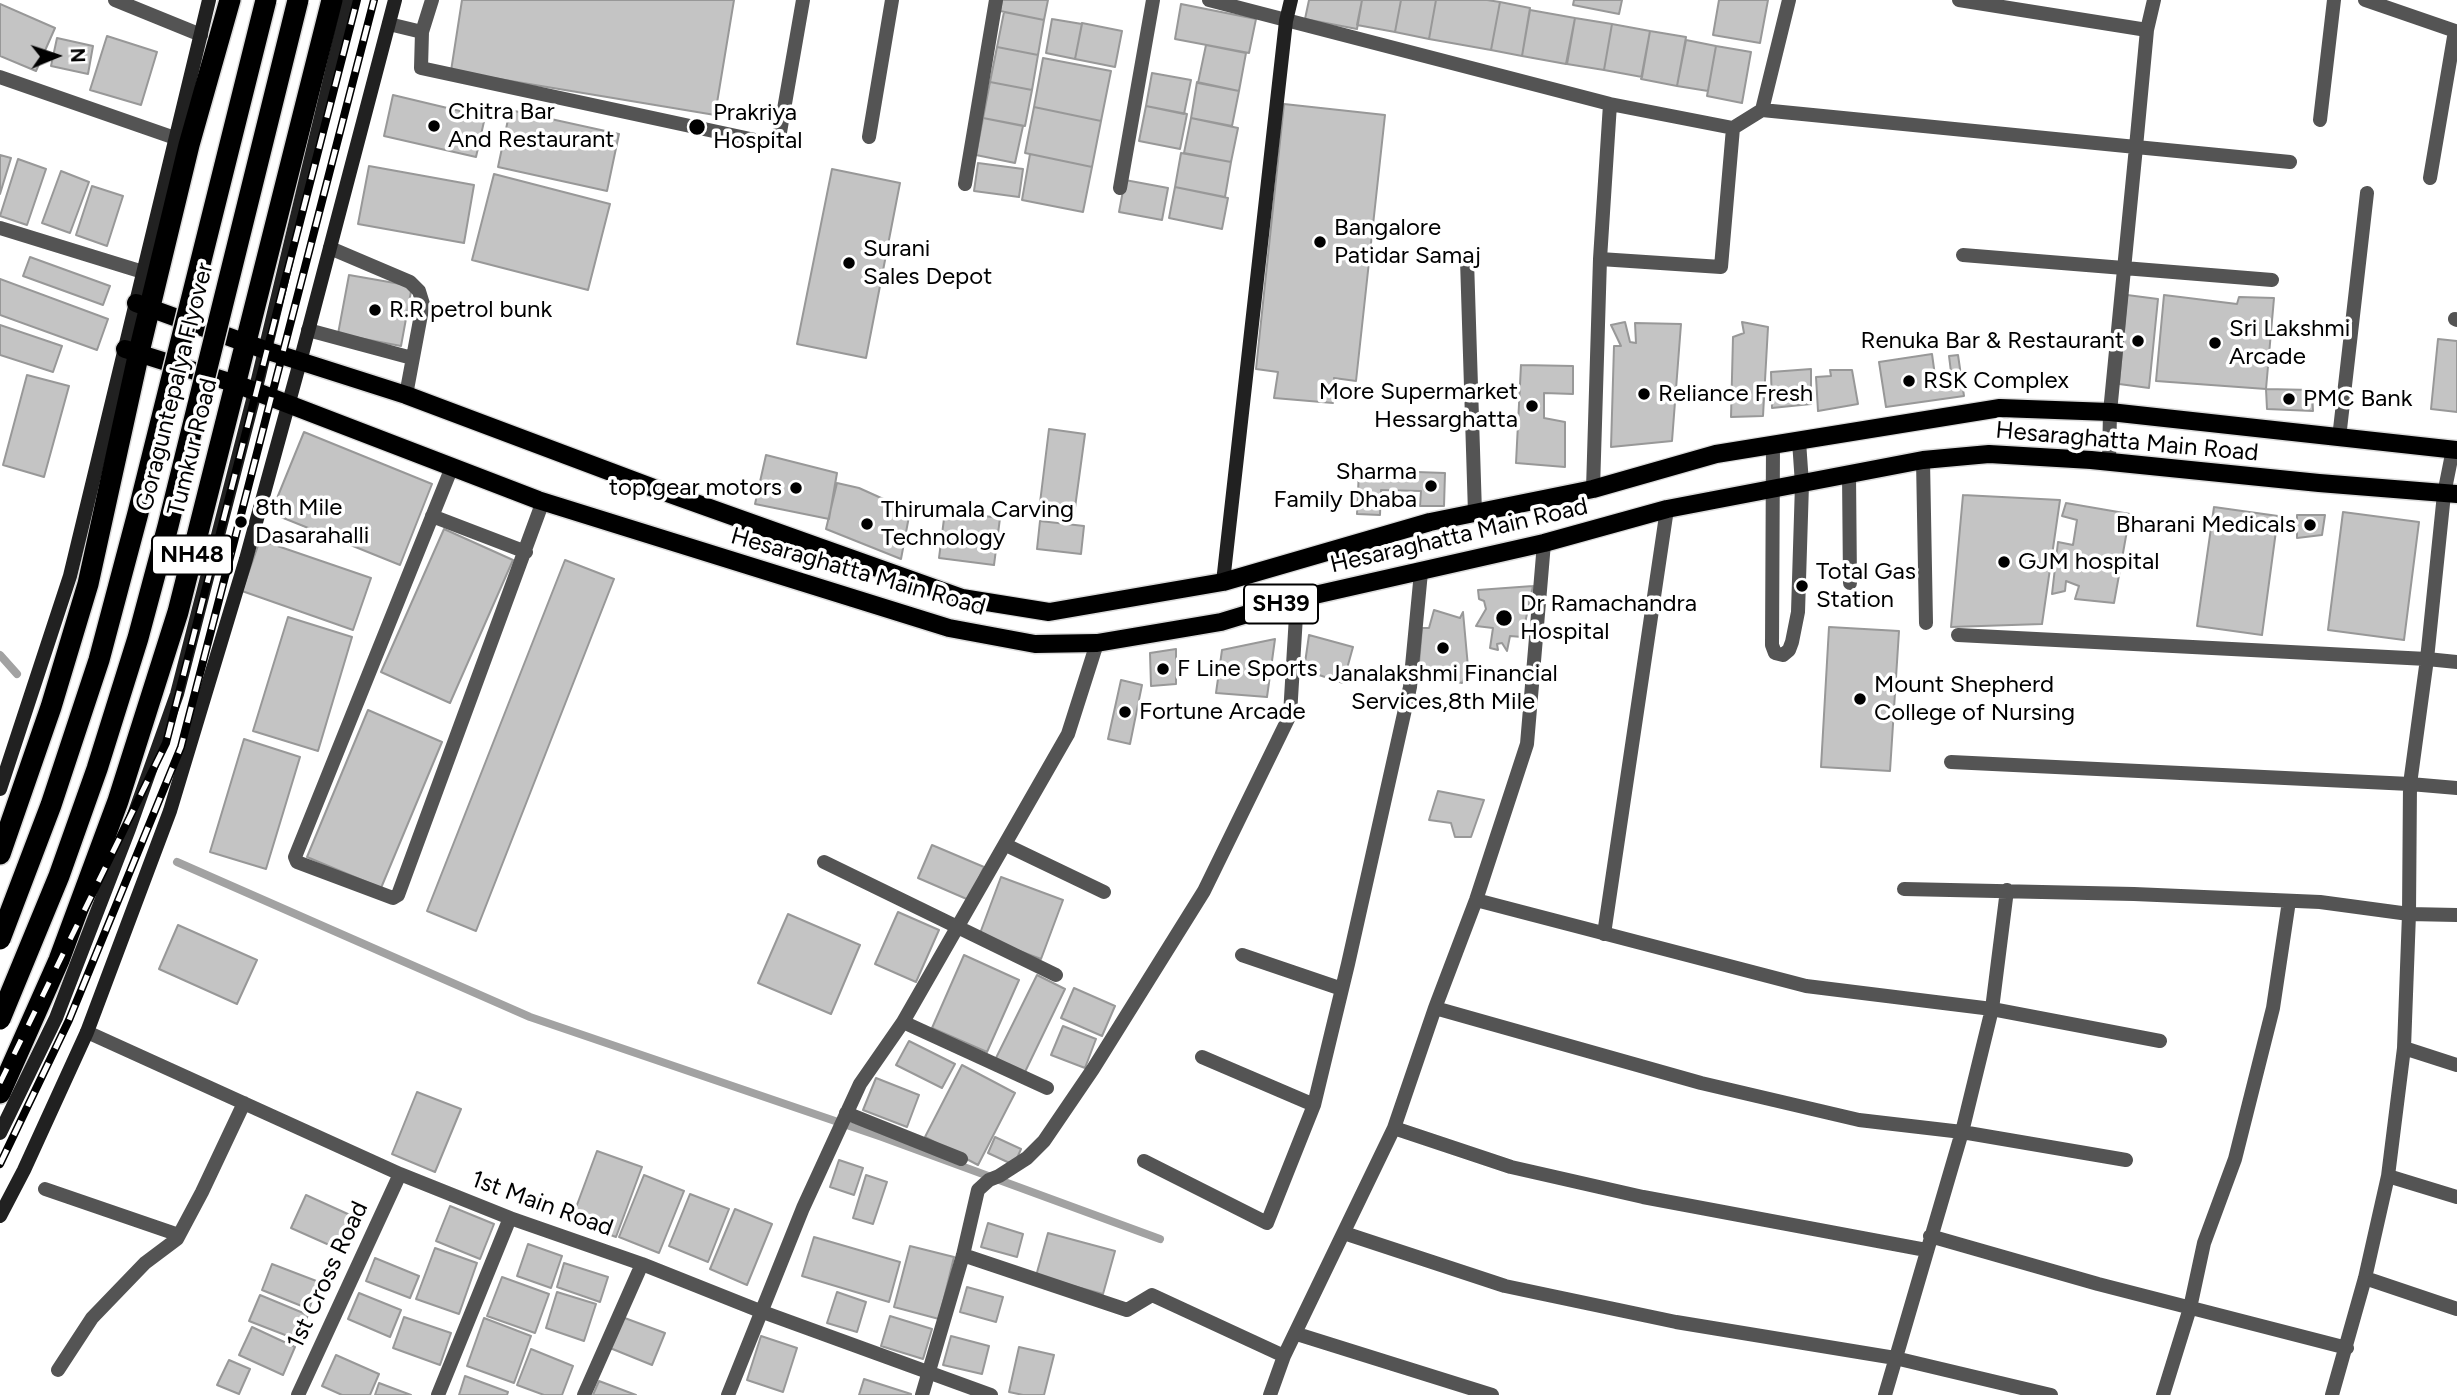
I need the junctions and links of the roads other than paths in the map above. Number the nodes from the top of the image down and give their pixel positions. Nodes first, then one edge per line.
1 (115, 0) edge
2 (209, 0) edge
3 (230, 0) edge
4 (266, 0) edge
5 (298, 0) edge
6 (332, 0) edge
7 (349, 0) edge
8 (395, 0) edge
9 (432, 0) edge
10 (803, 0) edge
11 (892, 0) edge
12 (996, 0) edge
13 (1153, 0) edge
14 (1209, 0) edge
15 (1291, 0) edge
16 (1789, 0) edge
17 (1959, 0) edge
18 (2154, 0) edge
19 (2334, 0) edge
20 (2364, 0) edge
21 (1286, 21) junction
22 (389, 24) junction
23 (2456, 28) edge
24 (2147, 30) junction
25 (422, 32) junction
26 (201, 35) junction
27 (0, 77) edge
28 (1609, 104) junction
29 (1762, 110) junction
30 (2320, 120) dead end
31 (1733, 128) junction
32 (869, 137) dead end
33 (175, 138) junction
34 (2136, 147) junction
35 (2290, 162) dead end
36 (2430, 178) dead end
37 (965, 184) dead end
38 (1120, 188) dead end
39 (2367, 193) dead end
40 (0, 228) edge
41 (330, 248) junction
42 (1963, 255) dead end
43 (1467, 260) dead end
44 (1600, 260) junction
45 (2123, 269) junction
46 (143, 272) junction
47 (2272, 280) dead end
48 (144, 305) junction
49 (308, 330) junction
50 (256, 346) junction
51 (132, 350) junction
52 (412, 358) junction
53 (300, 362) junction
54 (245, 388) junction
55 (406, 395) junction
56 (289, 405) junction
57 (2110, 412) junction
58 (2339, 438) junction
59 (1799, 441) junction
60 (1773, 444) junction
61 (2455, 449) edge
62 (1923, 460) junction
63 (2109, 461) junction
64 (452, 467) junction
65 (1849, 474) junction
66 (1802, 484) junction
67 (1592, 489) junction
68 (1773, 489) junction
69 (2451, 494) edge
70 (543, 501) junction
71 (1667, 509) junction
72 (1475, 513) junction
73 (432, 516) junction
74 (1544, 543) junction
75 (526, 552) junction
76 (1421, 572) junction
77 (1223, 582) junction
78 (1850, 583) dead end
79 (1297, 599) junction
80 (1926, 623) dead end
81 (1958, 635) dead end
82 (1097, 643) junction
83 (2427, 659) junction
84 (2457, 662) edge
85 (1951, 762) dead end
86 (2410, 785) junction
87 (2457, 788) edge
88 (0, 789) edge
89 (1006, 845) junction
90 (0, 854) edge
91 (824, 862) dead end
92 (1904, 889) dead end
93 (2007, 890) junction
94 (1104, 892) dead end
95 (1476, 900) junction
96 (2289, 901) junction
97 (2409, 914) junction
98 (2457, 915) edge
99 (959, 927) junction
100 (1604, 934) junction
101 (0, 939) edge
102 (1242, 955) dead end
103 (1056, 975) dead end
104 (1342, 989) junction
105 (1435, 1007) junction
106 (1992, 1009) junction
107 (0, 1019) edge
108 (903, 1022) junction
109 (87, 1032) junction
110 (2160, 1041) dead end
111 (2403, 1048) junction
112 (1202, 1057) dead end
113 (2457, 1065) edge
114 (1047, 1088) dead end
115 (0, 1093) edge
116 (244, 1103) junction
117 (1314, 1105) junction
118 (846, 1113) junction
119 (1394, 1128) junction
120 (1962, 1132) junction
121 (0, 1133) edge
122 (961, 1159) dead end
123 (2126, 1160) dead end
124 (1144, 1161) dead end
125 (400, 1174) junction
126 (2388, 1177) junction
127 (45, 1189) dead end
128 (2457, 1197) edge
129 (0, 1216) edge
130 (510, 1218) junction
131 (1343, 1233) junction
132 (179, 1235) junction
133 (1928, 1243) junction
134 (963, 1255) junction
135 (642, 1264) junction
136 (2365, 1278) junction
137 (2190, 1308) junction
138 (2457, 1309) edge
139 (760, 1311) junction
140 (1297, 1334) junction
141 (2347, 1348) junction
142 (1284, 1356) junction
143 (1895, 1358) junction
144 (58, 1370) dead end
145 (930, 1374) junction
146 (298, 1395) edge
147 (438, 1395) edge
148 (584, 1395) edge
149 (728, 1395) edge
150 (922, 1395) edge
151 (991, 1395) edge
152 (1270, 1395) edge
153 (1492, 1395) edge
154 (1885, 1395) edge
155 (2051, 1395) edge
156 (2164, 1395) edge
157 (2332, 1395) edge

1 - 26 street
2 - 26 street
3 - 48 highway
4 - 101 highway, Goraguntepalya Flyover, bridge
5 - 107 highway, Goraguntepalya Flyover, bridge
6 - 50 highway, Tumkur Road / NH48
7 - 50 street
8 - 22 street
9 - 25 street
10 - 25 street
11 - 32 street
12 - 37 street
13 - 38 street
14 - 21 street
15 - 21 street
16 - 29 street
17 - 24 street
18 - 24 street
19 - 30 street
20 - 23 street
21 - 28 street
21 - 77 street
22 - 25 street
22 - 41 street
23 - 36 street
24 - 34 street
26 - 33 street
27 - 33 street
28 - 31 street
28 - 44 street
29 - 31 street
29 - 34 street
31 - 44 street
33 - 46 street
34 - 35 street
34 - 45 street
39 - 58 street
40 - 46 street
41 - 49 street
41 - 52 street
42 - 45 street
43 - 72 street
44 - 67 street
45 - 47 street
45 - 57 street
46 - 48 street
48 - 50 main road, Hesaraghatta Main Road
48 - 51 highway
49 - 52 street
49 - 53 street
50 - 53 main road, Hesaraghatta Main Road
50 - 54 highway, Tumkur Road / NH48
51 - 54 main road, Hesaraghatta Main Road / SH39
51 - 88 street
51 - 90 highway
52 - 55 street
53 - 55 main road, Hesaraghatta Main Road
53 - 56 street
54 - 56 main road, Hesaraghatta Main Road / SH39
54 - 115 highway, Tumkur Road / NH48
54 - 121 street
55 - 77 main road, Hesaraghatta Main Road
56 - 64 main road, Hesaraghatta Main Road / SH39
56 - 109 street
57 - 58 main road, Hesaraghatta Main Road
57 - 59 main road, Hesaraghatta Main Road
57 - 63 street
58 - 61 main road, Hesaraghatta Main Road
59 - 60 main road, Hesaraghatta Main Road
59 - 66 street
60 - 67 main road, Hesaraghatta Main Road
60 - 68 street
61 - 69 street
62 - 63 main road, Hesaraghatta Main Road / SH39
62 - 65 main road, Hesaraghatta Main Road / SH39
62 - 80 street
63 - 69 main road, Hesaraghatta Main Road / SH39
64 - 70 main road, Hesaraghatta Main Road / SH39
64 - 73 street
65 - 66 main road, Hesaraghatta Main Road / SH39
65 - 78 street
66 - 68 main road, Hesaraghatta Main Road / SH39
66 - 68 street
67 - 72 main road, Hesaraghatta Main Road
68 - 71 main road, Hesaraghatta Main Road / SH39
69 - 83 street
70 - 75 street
70 - 82 main road, Hesaraghatta Main Road / SH39
71 - 74 main road, Hesaraghatta Main Road / SH39
71 - 100 street
72 - 77 main road, Hesaraghatta Main Road
73 - 75 street
73 - 75 street
74 - 76 main road, Hesaraghatta Main Road / SH39
74 - 95 street
76 - 79 main road, Hesaraghatta Main Road / SH39
76 - 104 street
79 - 82 main road, Hesaraghatta Main Road / SH39
79 - 134 street
81 - 83 street
82 - 89 street
83 - 84 street
83 - 86 street
85 - 86 street
86 - 87 street
86 - 97 street
89 - 94 street
89 - 99 street
91 - 99 street
92 - 93 street
93 - 96 street
93 - 106 street
95 - 100 street
95 - 105 street
96 - 97 street
96 - 137 street
97 - 98 street
97 - 111 street
99 - 103 street
99 - 108 street
100 - 106 street
102 - 104 street
104 - 117 street
105 - 119 street
105 - 120 street
106 - 110 street
106 - 120 street
108 - 114 street
108 - 118 street
109 - 116 street, 1st Main Road
109 - 129 street
111 - 113 street
111 - 126 street
112 - 117 street
116 - 125 street, 1st Main Road
116 - 132 street
117 - 124 street
118 - 122 street
118 - 139 street
119 - 131 street
119 - 133 street
120 - 123 street
120 - 133 street
125 - 130 street, 1st Main Road
125 - 146 street, 1st Cross Road
126 - 128 street
126 - 136 street
127 - 132 street
130 - 135 street, 1st Main Road
130 - 147 street
131 - 140 street
131 - 143 street
132 - 144 street
133 - 137 street
133 - 143 street
134 - 142 street
134 - 145 street
135 - 139 street, 1st Main Road
135 - 148 street
136 - 138 street
136 - 141 street
137 - 141 street
137 - 156 street
139 - 145 street, 1st Main Road
139 - 149 street
140 - 142 street
140 - 153 street
141 - 157 street
142 - 152 street
143 - 154 street
143 - 155 street
145 - 150 street
145 - 151 street, 1st Main Road

